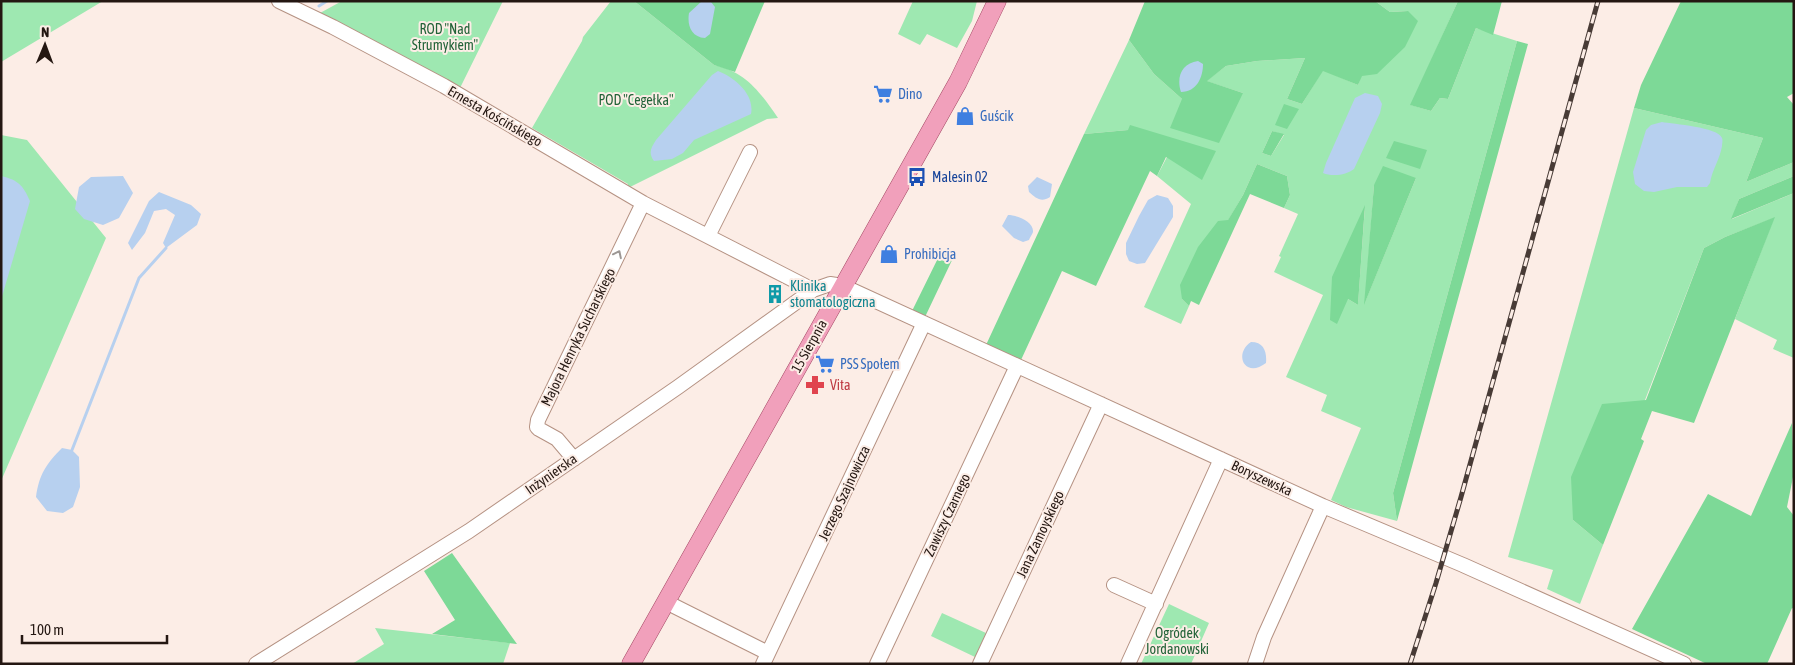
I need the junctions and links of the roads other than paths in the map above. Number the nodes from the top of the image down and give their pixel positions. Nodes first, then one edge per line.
1 (278, 1) edge
2 (997, 1) edge
3 (750, 152) dead end
4 (643, 202) junction
5 (708, 236) junction
6 (843, 286) junction
7 (814, 290) junction
8 (924, 323) junction
9 (1017, 366) junction
10 (1101, 404) junction
11 (574, 459) junction
12 (1222, 459) junction
13 (1323, 506) junction
14 (1114, 585) dead end
15 (666, 602) junction
16 (1156, 604) junction
17 (766, 658) edge
18 (256, 664) edge
19 (631, 664) edge
20 (877, 664) edge
21 (980, 664) edge
22 (1128, 664) edge
23 (1255, 664) edge
24 (1684, 664) edge

1 - 4 street, Ernesta Kościńskiego
2 - 6 main road, 15 Sierpnia
3 - 5 street
4 - 5 street, Ernesta Kościńskiego
11 -> 4 street, Majora Henryka Sucharskiego
5 - 7 street, Ernesta Kościńskiego
6 - 7 street, Inżynierska
6 - 8 street, Boryszewska
6 - 15 main road, 15 Sierpnia
7 - 11 street, Inżynierska
8 - 9 street, Boryszewska
8 - 17 street, Jerzego Szajnowicza
9 - 10 street, Boryszewska
9 - 20 street, Zawiszy Czarnego
10 - 12 street, Boryszewska
10 - 21 street, Jana Zamoyskiego
11 - 18 street, Inżynierska
12 - 13 street, Boryszewska
12 - 16 street
13 - 23 street
13 - 24 street, Boryszewska
14 - 16 street
15 - 17 street
15 - 19 main road, 15 Sierpnia
16 - 22 street

